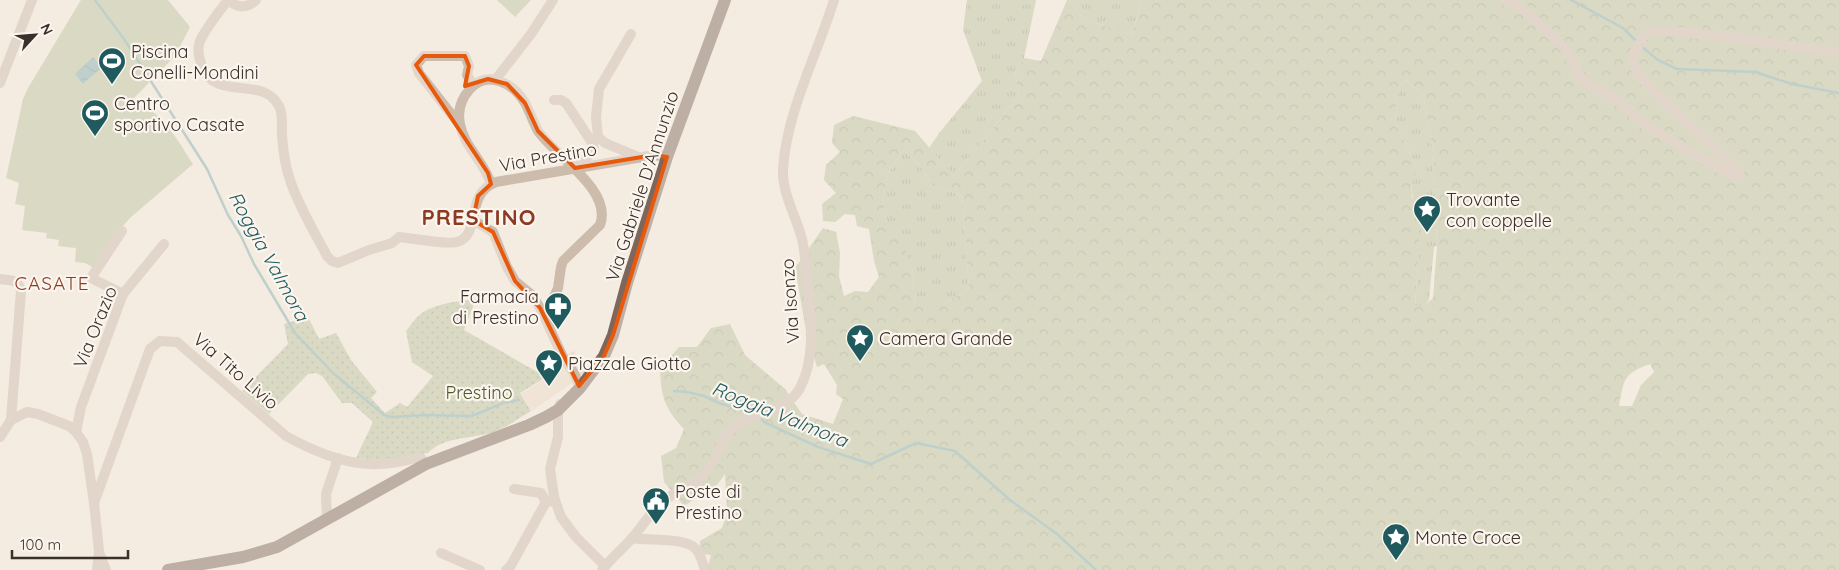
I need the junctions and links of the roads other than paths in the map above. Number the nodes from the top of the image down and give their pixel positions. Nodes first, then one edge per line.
1 (32, 0) edge
2 (229, 0) edge
3 (256, 0) edge
4 (553, 0) edge
5 (725, 0) edge
6 (834, 0) edge
7 (1504, 0) edge
8 (631, 34) dead end
9 (1839, 53) edge
10 (496, 79) junction
11 (0, 83) edge
12 (473, 85) junction
13 (554, 100) dead end
14 (460, 126) junction
15 (642, 158) junction
16 (667, 158) junction
17 (575, 168) junction
18 (491, 184) junction
19 (473, 220) junction
20 (122, 231) dead end
21 (164, 244) dead end
22 (0, 278) edge
23 (123, 294) junction
24 (549, 326) junction
25 (582, 385) junction
26 (568, 397) junction
27 (555, 419) junction
28 (11, 420) junction
29 (518, 429) junction
30 (76, 432) junction
31 (0, 437) edge
32 (338, 458) junction
33 (426, 464) junction
34 (514, 489) dead end
35 (551, 501) junction
36 (94, 503) junction
37 (327, 519) junction
38 (632, 538) junction
39 (99, 551) junction
40 (441, 553) dead end
41 (604, 568) edge
42 (97, 570) edge
43 (106, 570) edge
44 (168, 570) edge
45 (480, 570) edge
46 (506, 570) edge
47 (705, 570) edge

1 - 11 street
2 - 3 street
2 - 19 street, Via Prestino
4 - 10 street
5 - 16 main road, Via Gabriele D'Annunzio
6 - 38 street, Via Isonzo
7 - 9 street
8 - 15 street
10 - 12 street
10 - 17 street
12 - 14 street
12 - 14 street
13 - 17 street
14 - 18 street
15 - 16 street, Via Prestino
15 - 17 street, Via Prestino
16 - 25 main road, Via Gabriele D'Annunzio
17 - 18 street, Via Prestino
17 - 24 street
18 - 19 street, Via Prestino
19 - 24 street
20 - 23 street
21 - 23 street, Via Orazio
22 - 28 street
23 - 30 street, Via Orazio
24 - 25 street
25 - 26 main road, Via Gabriele D'Annunzio
26 - 27 main road, Via Gabriele D'Annunzio
26 - 27 street
26 - 29 main road, Via Gabriele D'Annunzio
27 - 29 main road, Via Gabriele D'Annunzio
27 - 35 street
28 - 30 street
28 - 31 street
29 - 33 main road, Via Gabriele D'Annunzio
30 - 36 street
32 - 33 street, Via Tito Livio
32 - 36 street, Via Tito Livio
32 - 37 street
33 - 37 main road, Via Gabriele D'Annunzio
34 - 35 street
35 - 41 street
35 - 46 street
36 - 39 street
37 - 44 main road, Via Gabriele D'Annunzio
38 - 41 street, Via Isonzo
38 - 47 street
39 - 42 street
39 - 43 street
40 - 45 street

